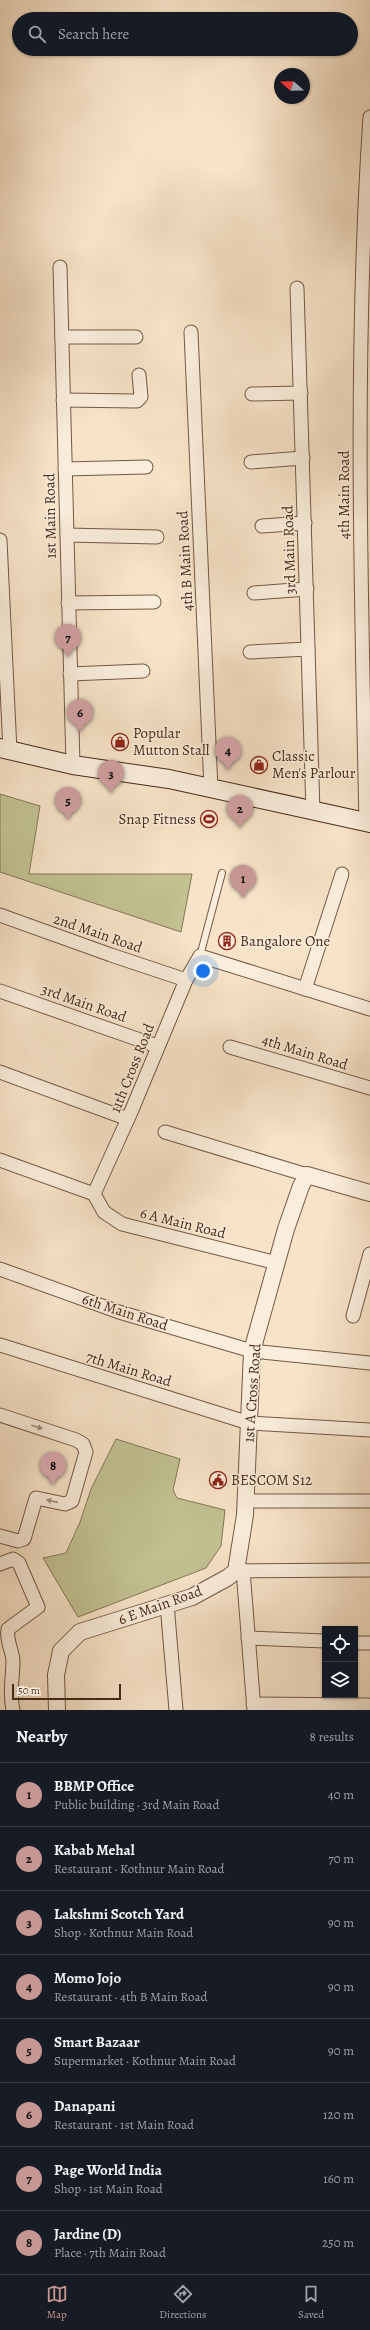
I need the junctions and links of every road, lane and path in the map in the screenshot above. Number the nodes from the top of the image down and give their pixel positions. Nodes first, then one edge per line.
1 (370, 117) edge
2 (368, 169) edge
3 (60, 267) dead end
4 (297, 288) dead end
5 (191, 332) dead end
6 (62, 337) junction
7 (136, 337) dead end
8 (139, 376) dead end
9 (301, 393) junction
10 (252, 394) dead end
11 (64, 400) junction
12 (302, 458) junction
13 (251, 462) dead end
14 (146, 466) dead end
15 (65, 469) junction
16 (304, 523) junction
17 (262, 526) dead end
18 (67, 536) junction
19 (157, 537) dead end
20 (0, 540) edge
21 (306, 589) junction
22 (254, 592) dead end
23 (154, 602) dead end
24 (68, 603) junction
25 (308, 649) junction
26 (250, 652) dead end
27 (142, 671) dead end
28 (70, 674) junction
29 (5, 750) edge
30 (73, 765) junction
31 (211, 789) junction
32 (313, 812) junction
33 (368, 823) edge
34 (222, 873) dead end
35 (342, 874) dead end
36 (0, 915) edge
37 (200, 956) junction
38 (186, 980) junction
39 (305, 989) junction
40 (0, 991) edge
41 (370, 1009) edge
42 (157, 1046) junction
43 (230, 1047) dead end
44 (0, 1072) edge
45 (370, 1088) edge
46 (128, 1119) junction
47 (166, 1132) dead end
48 (0, 1160) edge
49 (307, 1175) junction
50 (370, 1193) edge
51 (94, 1194) junction
52 (370, 1254) edge
53 (277, 1263) junction
54 (0, 1269) edge
55 (353, 1316) dead end
56 (0, 1345) edge
57 (252, 1351) junction
58 (370, 1363) edge
59 (0, 1415) edge
60 (249, 1423) junction
61 (370, 1430) edge
62 (370, 1500) edge
63 (245, 1501) junction
64 (0, 1536) edge
65 (0, 1564) edge
66 (370, 1570) edge
67 (239, 1571) junction
68 (167, 1604) junction
69 (248, 1638) junction
70 (322, 1641) edge
71 (358, 1642) edge
72 (370, 1643) edge
73 (368, 1705) dead end
74 (254, 1707) edge
75 (13, 1710) edge
76 (57, 1710) edge
77 (176, 1710) edge

1 - 2 street, 4th Main Road
2 - 33 street, 4th Main Road
3 - 6 street, 1st Main Road
4 - 9 street, 3rd Main Road
5 - 31 street, 4th B Main Road
6 - 7 street
6 - 11 street, 1st Main Road
8 - 11 street
9 - 10 street
9 - 12 street, 3rd Main Road
11 - 15 street, 1st Main Road
12 - 13 street
12 - 16 street, 3rd Main Road
14 - 15 street
15 - 18 street, 1st Main Road
16 - 17 street
16 - 21 street, 3rd Main Road
18 - 19 street
18 - 24 street, 1st Main Road
20 - 29 street
21 - 22 street
21 - 25 street, 3rd Main Road
23 - 24 street
24 - 28 street, 1st Main Road
25 - 26 street
25 - 32 street, 3rd Main Road
27 - 28 street
28 - 30 street, 1st Main Road
29 - 30 main road
30 - 31 main road
31 - 32 main road
32 - 33 main road
34 - 37 lane
35 - 39 street
36 - 38 street, 2nd Main Road
37 - 38 street, 11th Cross Road
37 - 39 street
38 - 42 street, 11th Cross Road
39 - 41 street
40 - 42 street, 3rd Main Road
42 - 46 street, 11th Cross Road
43 - 45 street, 4th Main Road
44 - 46 street
46 - 51 street, 11th Cross Road
47 - 49 street
48 - 51 street
49 - 50 street
49 - 53 street, 1st A Cross Road
51 - 53 street, 6 A Main Road
52 - 55 street
53 - 57 street, 1st A Cross Road
54 - 57 street, 6th Main Road
56 - 60 street, 7th Main Road
57 - 58 street, 6th Main Road
57 - 60 street, 1st A Cross Road
59 -> 64 street
60 - 61 street, 7th Main Road
60 - 63 street, 1st A Cross Road
62 - 63 street
63 - 67 street, 1st A Cross Road
65 - 75 street
66 - 67 street
67 - 68 street, 6 E Main Road
67 - 69 street, 1st A Cross Road
68 - 76 street, 6 E Main Road
68 - 77 street
69 - 70 street
69 - 74 street, 1st A Cross Road
71 - 72 street
73 - 74 street

